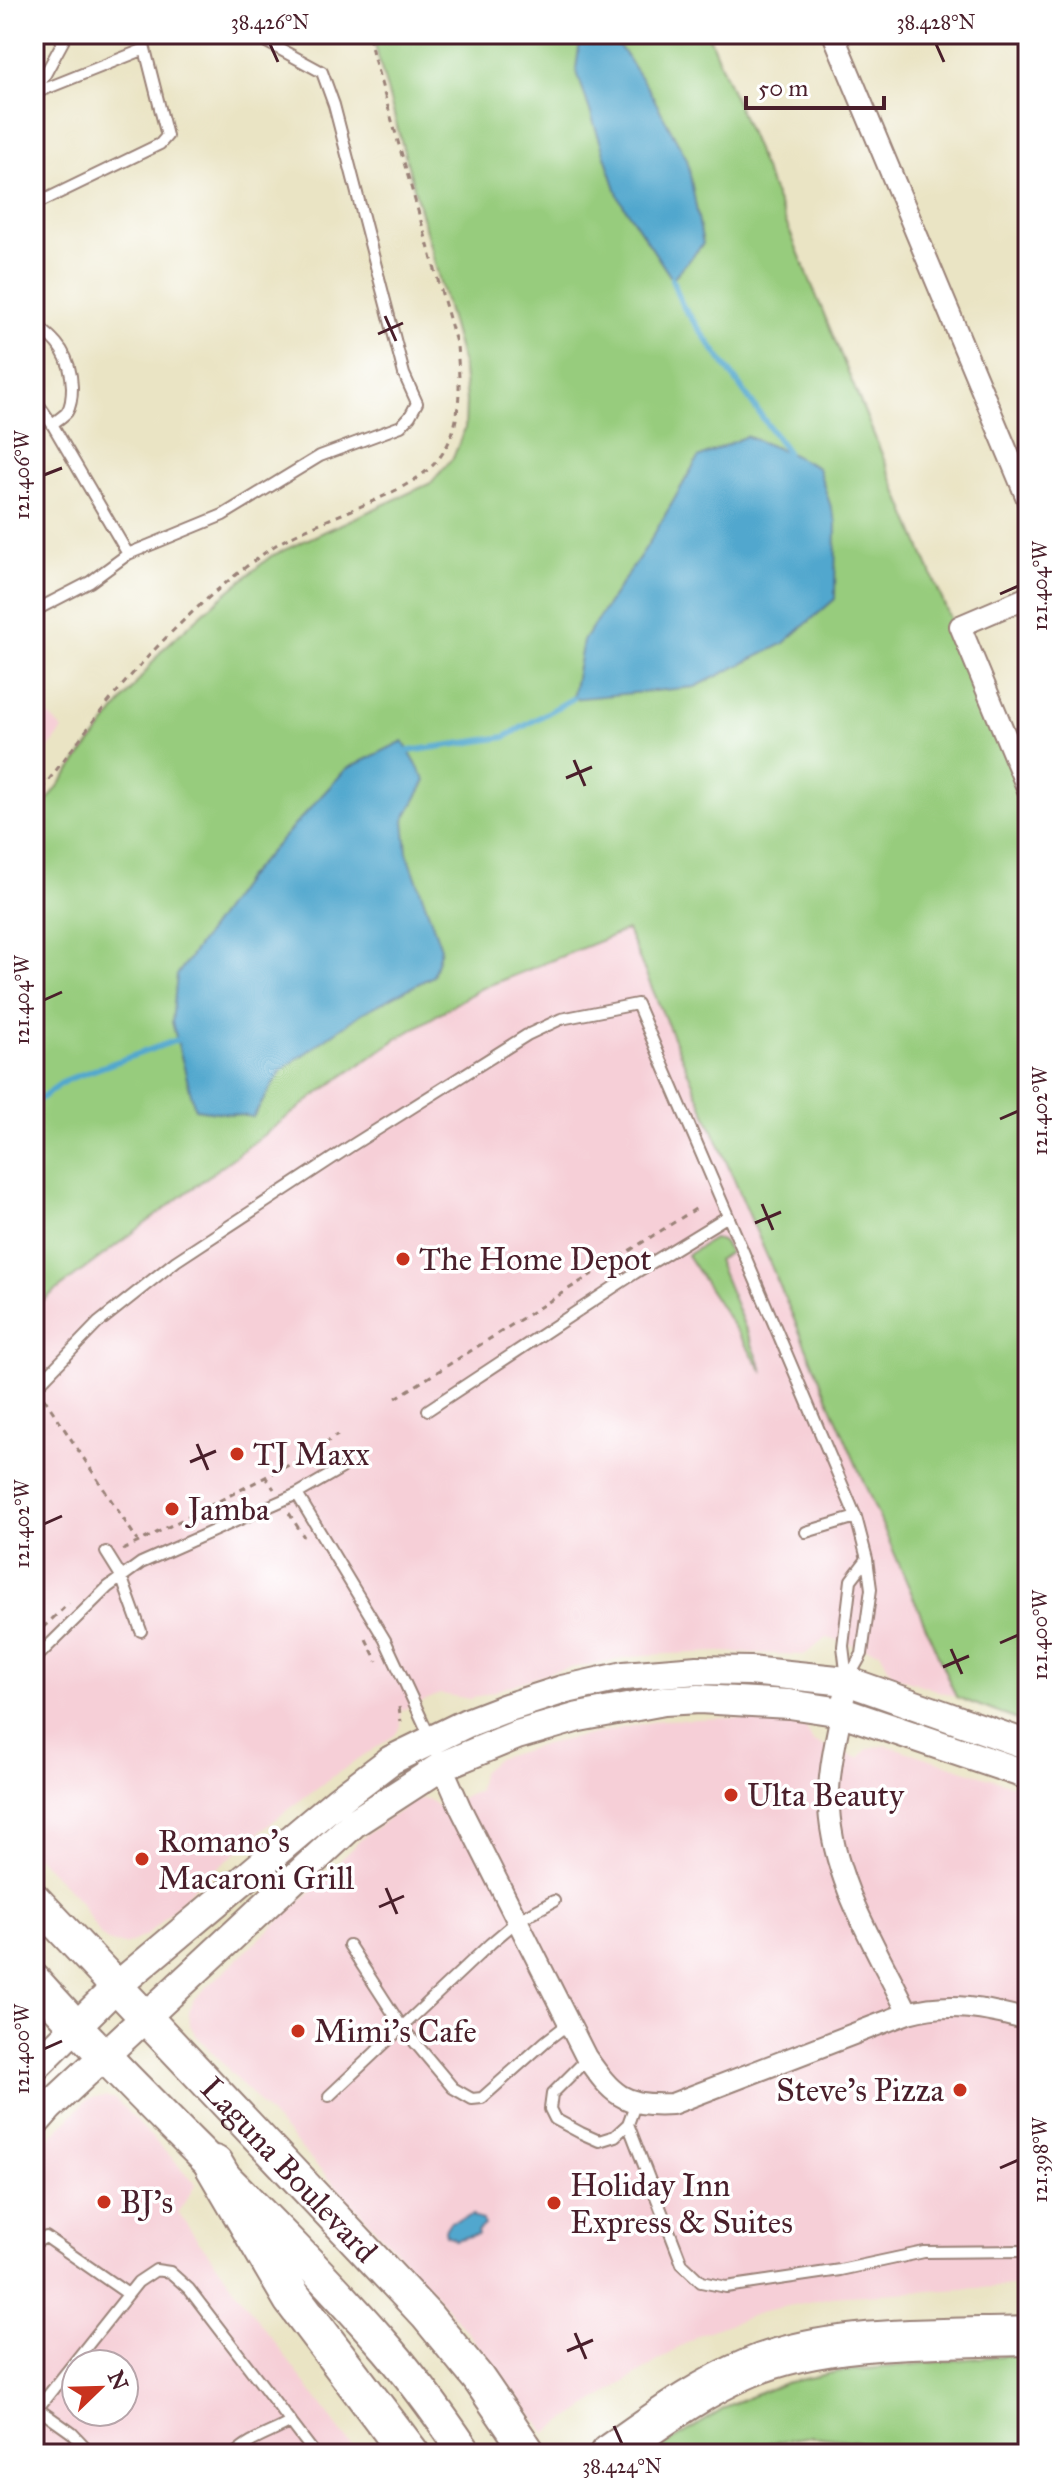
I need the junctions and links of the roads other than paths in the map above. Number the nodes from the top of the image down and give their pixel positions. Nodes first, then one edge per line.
1 (67, 34) edge
2 (252, 34) edge
3 (833, 34) edge
4 (34, 94) edge
5 (35, 201) edge
6 (34, 324) edge
7 (34, 398) edge
8 (52, 424) junction
9 (1028, 501) edge
10 (128, 554) junction
11 (1028, 597) edge
12 (34, 611) edge
13 (1028, 790) edge
14 (728, 1216) junction
15 (34, 1389) edge
16 (428, 1410) dead end
17 (342, 1468) dead end
18 (297, 1494) junction
19 (856, 1517) junction
20 (806, 1532) dead end
21 (106, 1552) dead end
22 (867, 1559) junction
23 (121, 1576) junction
24 (141, 1631) dead end
25 (34, 1660) edge
26 (847, 1681) junction
27 (842, 1712) junction
28 (431, 1740) junction
29 (1028, 1745) edge
30 (442, 1766) junction
31 (1028, 1775) edge
32 (34, 1899) edge
33 (554, 1901) dead end
34 (517, 1921) junction
35 (349, 1945) dead end
36 (34, 1980) edge
37 (117, 1986) junction
38 (908, 2013) junction
39 (147, 2018) junction
40 (1028, 2020) edge
41 (568, 2024) junction
42 (77, 2027) junction
43 (402, 2027) junction
44 (105, 2056) junction
45 (587, 2059) junction
46 (34, 2068) edge
47 (329, 2096) dead end
48 (636, 2102) junction
49 (34, 2124) edge
50 (628, 2124) junction
51 (214, 2165) junction
52 (34, 2243) edge
53 (1028, 2251) edge
54 (128, 2294) junction
55 (1028, 2336) edge
56 (35, 2409) edge
57 (291, 2422) junction
58 (92, 2454) edge
59 (235, 2454) edge
60 (315, 2454) edge
61 (410, 2454) edge
62 (466, 2454) edge
63 (530, 2454) edge
64 (609, 2454) edge

1 - 4 lane
2 - 10 lane
3 - 9 street
4 - 5 lane
6 - 8 lane
7 - 8 lane
8 - 10 lane
10 - 12 lane
11 - 13 street
14 - 15 lane
14 - 16 lane
14 - 19 lane
17 - 18 lane
18 - 23 lane
18 - 28 lane
19 - 20 lane
19 - 22 lane
21 - 23 lane
22 - 26 lane
22 - 26 lane
23 - 24 lane
23 - 25 lane
26 - 27 street
26 - 28 street
26 - 29 street
27 - 30 street
27 - 31 street
27 - 38 street
28 - 37 street
30 - 34 street
30 - 39 street
32 - 37 main road, Laguna Boulevard
33 - 34 lane
34 - 41 street
34 - 43 lane
35 - 43 lane
36 - 42 main road, Laguna Boulevard
37 - 39 main road, Laguna Boulevard
37 - 42 street
38 - 40 street
38 - 48 street
39 - 44 street
39 - 63 main road, Laguna Boulevard
41 - 43 lane
41 - 45 street
42 - 44 main road, Laguna Boulevard
42 - 46 street
43 - 47 lane
44 - 49 street
44 - 51 main road, Laguna Boulevard
45 - 48 street
45 - 50 lane
48 - 50 lane
50 - 53 lane
51 - 61 highway
51 - 62 main road, Laguna Boulevard
52 - 54 lane
54 - 56 lane
54 - 57 lane
55 - 64 highway
56 - 58 lane
57 - 59 lane
57 - 60 lane

